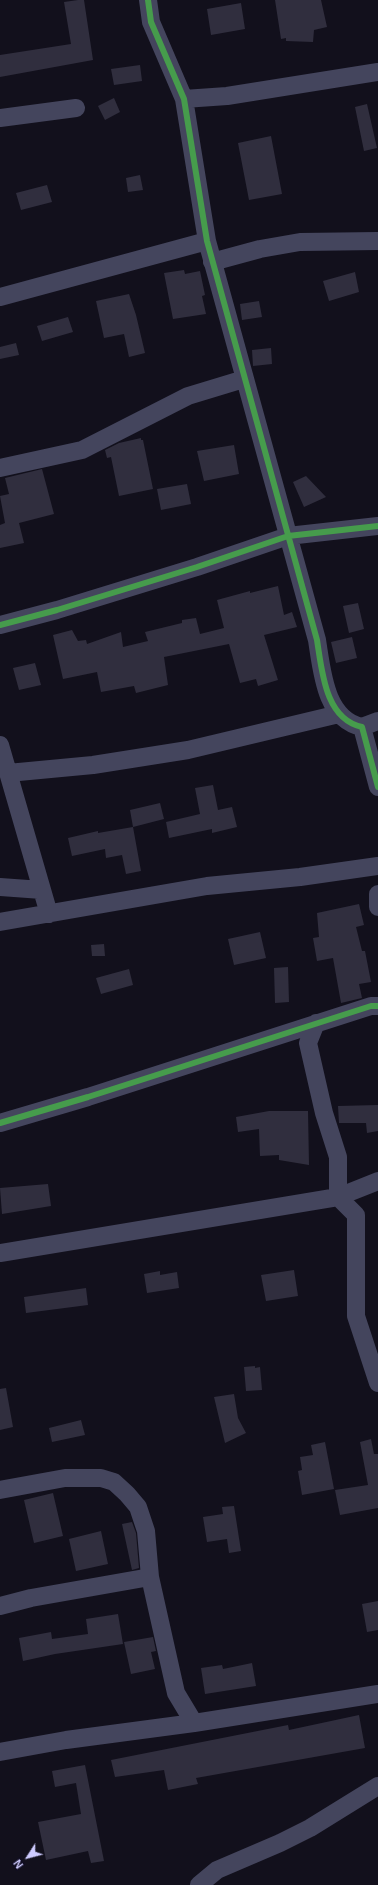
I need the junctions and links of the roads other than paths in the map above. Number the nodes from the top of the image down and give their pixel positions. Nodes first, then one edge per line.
1 (148, 0) edge
2 (378, 72) edge
3 (184, 99) junction
4 (76, 108) dead end
5 (0, 118) edge
6 (207, 241) junction
7 (378, 241) edge
8 (212, 262) junction
9 (0, 296) edge
10 (244, 379) junction
11 (0, 468) edge
12 (378, 526) edge
13 (288, 536) junction
14 (0, 625) edge
15 (339, 714) junction
16 (370, 724) edge
17 (0, 745) edge
18 (8, 774) junction
19 (378, 787) edge
20 (378, 866) edge
21 (0, 887) edge
22 (42, 890) junction
23 (378, 894) edge
24 (378, 907) edge
25 (49, 914) junction
26 (0, 922) edge
27 (378, 1006) edge
28 (316, 1024) junction
29 (0, 1123) edge
30 (378, 1181) edge
31 (338, 1197) junction
32 (0, 1253) edge
33 (378, 1383) edge
34 (0, 1490) edge
35 (150, 1577) junction
36 (0, 1606) edge
37 (378, 1694) edge
38 (194, 1723) junction
39 (0, 1752) edge
40 (378, 1786) edge
41 (199, 1885) edge

1 - 3 street
2 - 3 street
3 - 6 street
4 - 5 street
6 - 8 street
6 - 9 street
7 - 8 street
8 - 10 street
10 - 11 street
10 - 13 street
12 - 13 street
13 - 14 street
13 - 15 street
15 - 16 street
15 - 18 street
16 - 19 street
17 - 18 street
18 - 22 street
20 - 25 street
21 - 22 street
22 - 25 street
23 - 24 street
25 - 26 street
27 - 28 street
28 - 29 street
28 - 31 street
30 - 31 street
31 - 32 street
31 - 33 street
34 - 35 street
35 - 36 street
35 - 38 street
37 - 38 street
38 - 39 street
40 - 41 street

